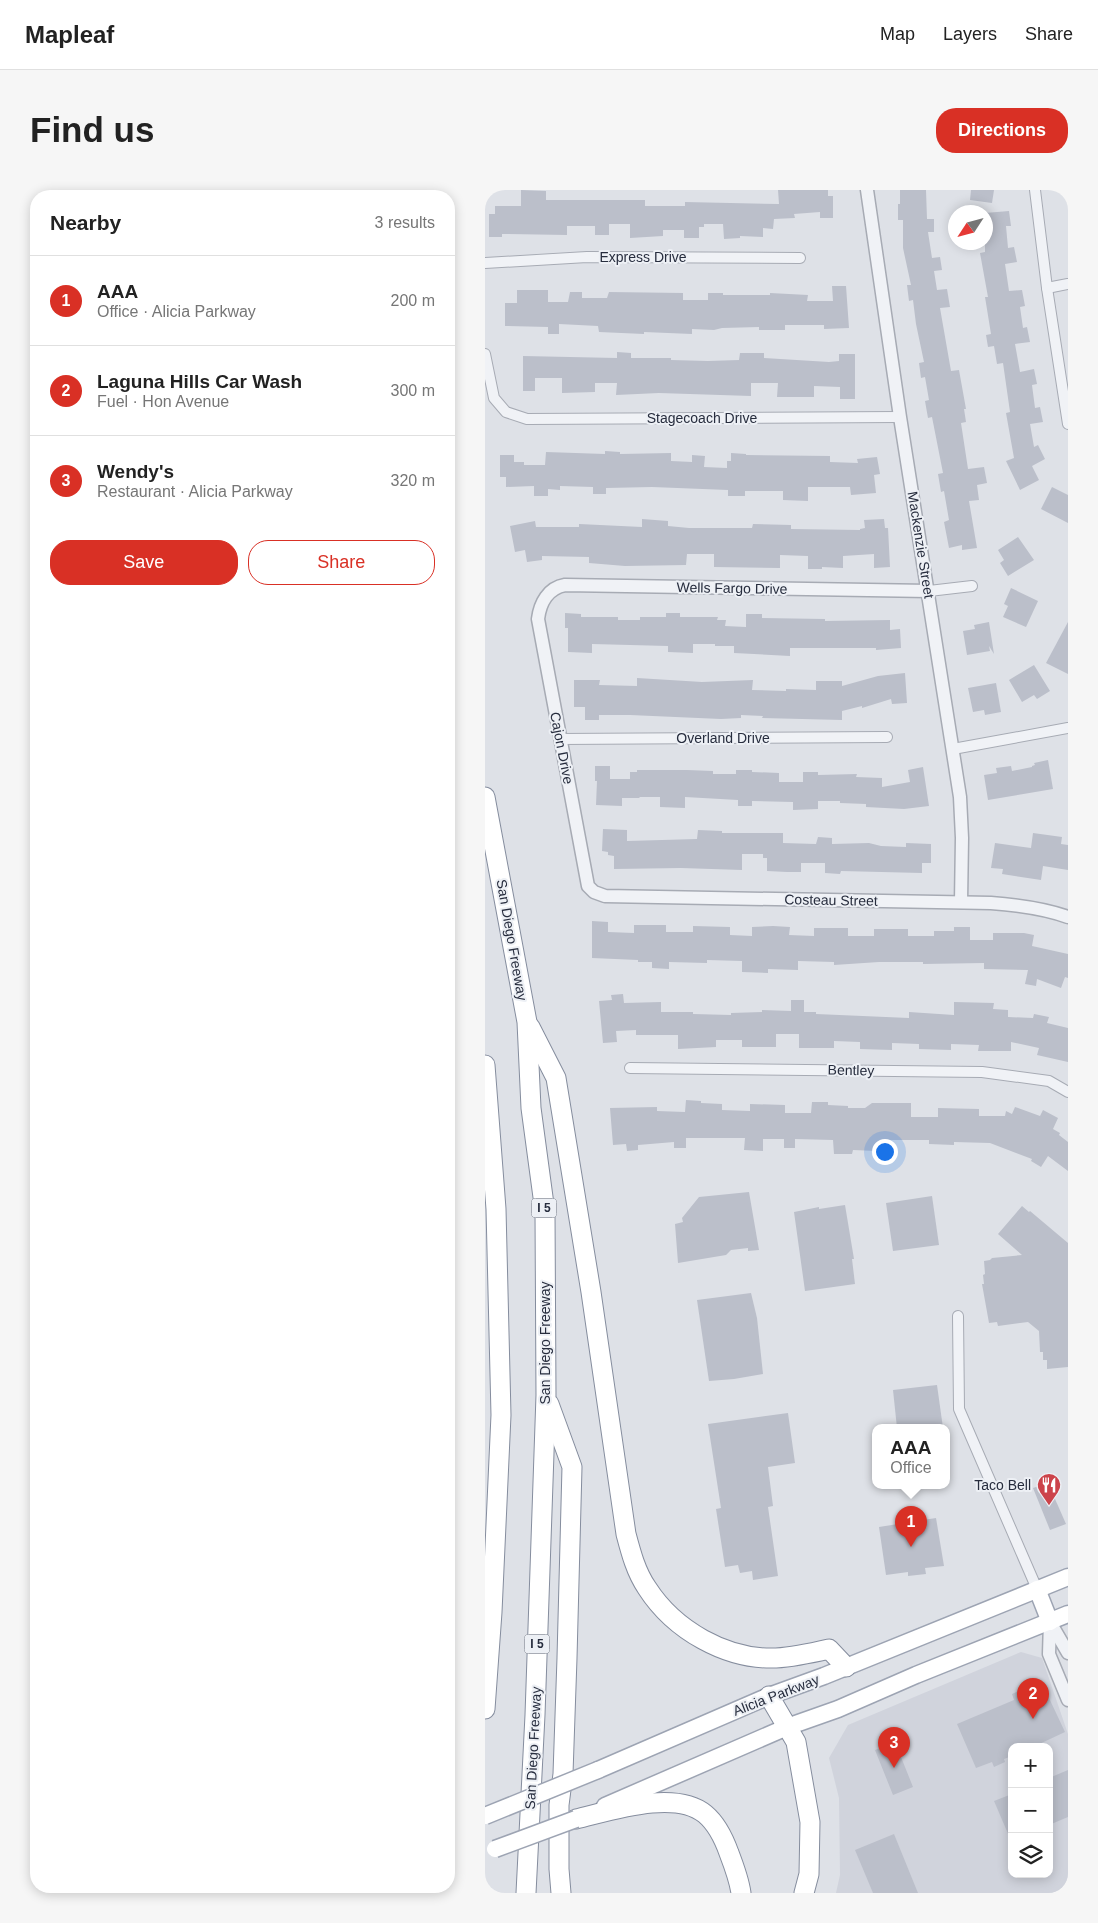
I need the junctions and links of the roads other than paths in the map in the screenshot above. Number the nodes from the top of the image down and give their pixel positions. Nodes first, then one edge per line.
1 (867, 190) edge
2 (1035, 190) edge
3 (800, 258) dead end
4 (485, 263) edge
5 (1068, 284) edge
6 (1047, 288) junction
7 (485, 354) edge
8 (900, 417) junction
9 (1068, 424) edge
10 (972, 586) dead end
11 (929, 591) junction
12 (542, 602) joint
13 (1068, 728) edge
14 (887, 737) dead end
15 (560, 739) junction
16 (953, 749) junction
17 (485, 797) edge
18 (594, 892) joint
19 (961, 902) junction
20 (1068, 917) edge
21 (527, 1022) junction
22 (630, 1068) dead end
23 (485, 1071) edge
24 (1068, 1092) edge
25 (958, 1316) dead end
26 (546, 1395) junction
27 (1068, 1577) edge
28 (1037, 1589) junction
29 (1068, 1614) edge
30 (1050, 1622) junction
31 (1068, 1653) edge
32 (846, 1666) junction
33 (769, 1696) junction
34 (1068, 1700) edge
35 (485, 1709) edge
36 (787, 1726) junction
37 (485, 1816) edge
38 (576, 1819) junction
39 (485, 1853) edge
40 (526, 1893) edge
41 (561, 1893) edge
42 (741, 1893) edge
43 (804, 1893) edge

1 - 8 street, Mackenzie Street
2 - 6 street
3 - 4 street, Express Drive
5 - 6 street
6 - 9 street
7 - 8 street, Stagecoach Drive
8 - 11 street, Mackenzie Street
10 - 11 street
11 - 12 street, Wells Fargo Drive
11 - 16 street, Mackenzie Street
12 - 15 street, Cajon Drive
13 - 16 street
14 - 15 street, Overland Drive
15 - 18 street, Cajon Drive
16 - 19 street, Mackenzie Street
17 - 21 highway, San Diego Freeway / I 5
18 - 19 street, Costeau Street
19 - 20 street, Costeau Street
21 - 26 highway, San Diego Freeway / I 5
21 - 32 highway
22 - 24 street, Bentley
23 - 35 highway
25 - 28 street
26 - 40 highway, San Diego Freeway / I 5
26 - 41 highway
27 - 28 main road, Alicia Parkway
28 - 30 main road
28 - 32 main road, Alicia Parkway
29 - 30 main road
30 - 31 street
30 - 34 street
30 - 36 main road
32 - 33 main road, Alicia Parkway
33 - 36 highway
33 - 37 main road, Alicia Parkway, bridge
36 - 38 main road
36 - 43 highway
38 - 39 main road, bridge
38 - 42 highway

